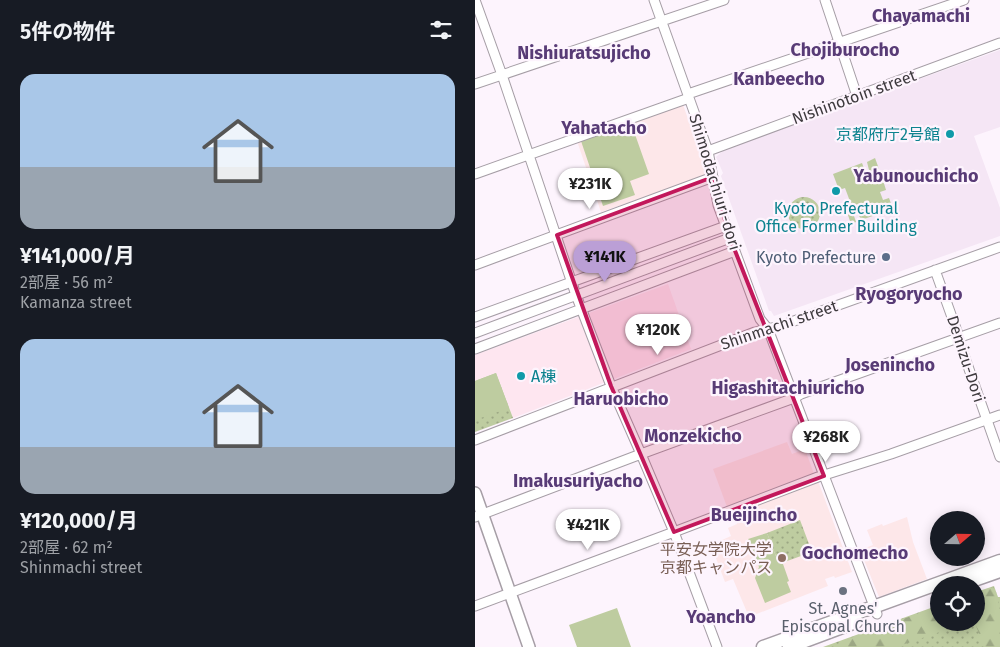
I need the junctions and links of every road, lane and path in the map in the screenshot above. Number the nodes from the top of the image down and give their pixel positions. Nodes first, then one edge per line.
1 (475, 0) edge
2 (654, 0) edge
3 (724, 0) edge
4 (825, 0) edge
5 (964, 0) edge
6 (662, 21) junction
7 (839, 43) junction
8 (1000, 43) edge
9 (502, 75) junction
10 (475, 84) edge
11 (689, 96) junction
12 (857, 96) junction
13 (708, 151) junction
14 (529, 155) junction
15 (475, 174) edge
16 (713, 177) junction
17 (726, 226) junction
18 (557, 235) junction
19 (730, 238) junction
20 (1000, 247) edge
21 (735, 251) junction
22 (475, 265) edge
23 (935, 270) junction
24 (572, 282) junction
25 (576, 295) junction
26 (582, 309) junction
27 (475, 317) edge
28 (1000, 323) edge
29 (768, 329) junction
30 (478, 332) edge
31 (959, 338) junction
32 (486, 345) junction
33 (475, 349) edge
34 (611, 386) junction
35 (794, 398) junction
36 (1000, 415) edge
37 (986, 420) junction
38 (475, 440) edge
39 (641, 454) junction
40 (1000, 457) edge
41 (824, 476) junction
42 (475, 493) edge
43 (479, 515) edge
44 (674, 532) junction
45 (1000, 561) edge
46 (1000, 571) edge
47 (985, 576) edge
48 (511, 593) junction
49 (930, 595) edge
50 (475, 606) edge
51 (875, 610) junction
52 (529, 647) edge
53 (717, 647) edge
54 (763, 647) edge
55 (789, 647) edge

1 - 9 street
2 - 6 street, Shimodachiuri-dori
3 - 6 street
4 - 7 street
5 - 7 street
6 - 9 street
6 - 11 street, Shimodachiuri-dori
7 - 11 street
7 - 12 street
8 - 12 street, Nishinotoin street
9 - 10 street
9 - 14 street
11 - 13 street, Shimodachiuri-dori
11 - 14 street
12 - 13 street, Nishinotoin street
13 - 16 street, Shimodachiuri-dori
14 - 15 street
14 - 18 street
16 - 17 street, Shimodachiuri-dori
16 - 18 street
17 - 19 street, Shimodachiuri-dori
17 - 24 street
18 - 22 street
18 - 24 street
19 - 21 street, Shimodachiuri-dori
19 - 25 street
20 - 23 street, Shinmachi street
21 - 26 street
21 - 29 street, Shimodachiuri-dori
23 - 29 street, Shinmachi street
23 - 31 street, Demizu-Dori
24 - 25 street
24 - 27 street
25 - 26 street
25 - 30 street
26 - 32 street
26 - 34 street
28 - 31 street
29 - 34 street, Shinmachi street
29 - 35 street, Shimodachiuri-dori
30 - 32 street
31 - 35 street
31 - 37 street, Demizu-Dori
32 - 33 street
34 - 38 street, Shinmachi street
34 - 39 street
35 - 39 street
35 - 41 street, Shimodachiuri-dori
36 - 37 street
37 - 40 street, Demizu-Dori
37 - 41 street
39 - 43 street
39 - 44 street
41 - 44 street
41 - 51 street, Shimodachiuri-dori
42 - 43 main road
43 - 48 main road
44 - 48 street
44 - 53 street
45 - 51 highway
46 - 47 highway
48 - 50 street
48 - 52 main road
49 - 51 highway
51 - 54 highway
51 - 55 highway

